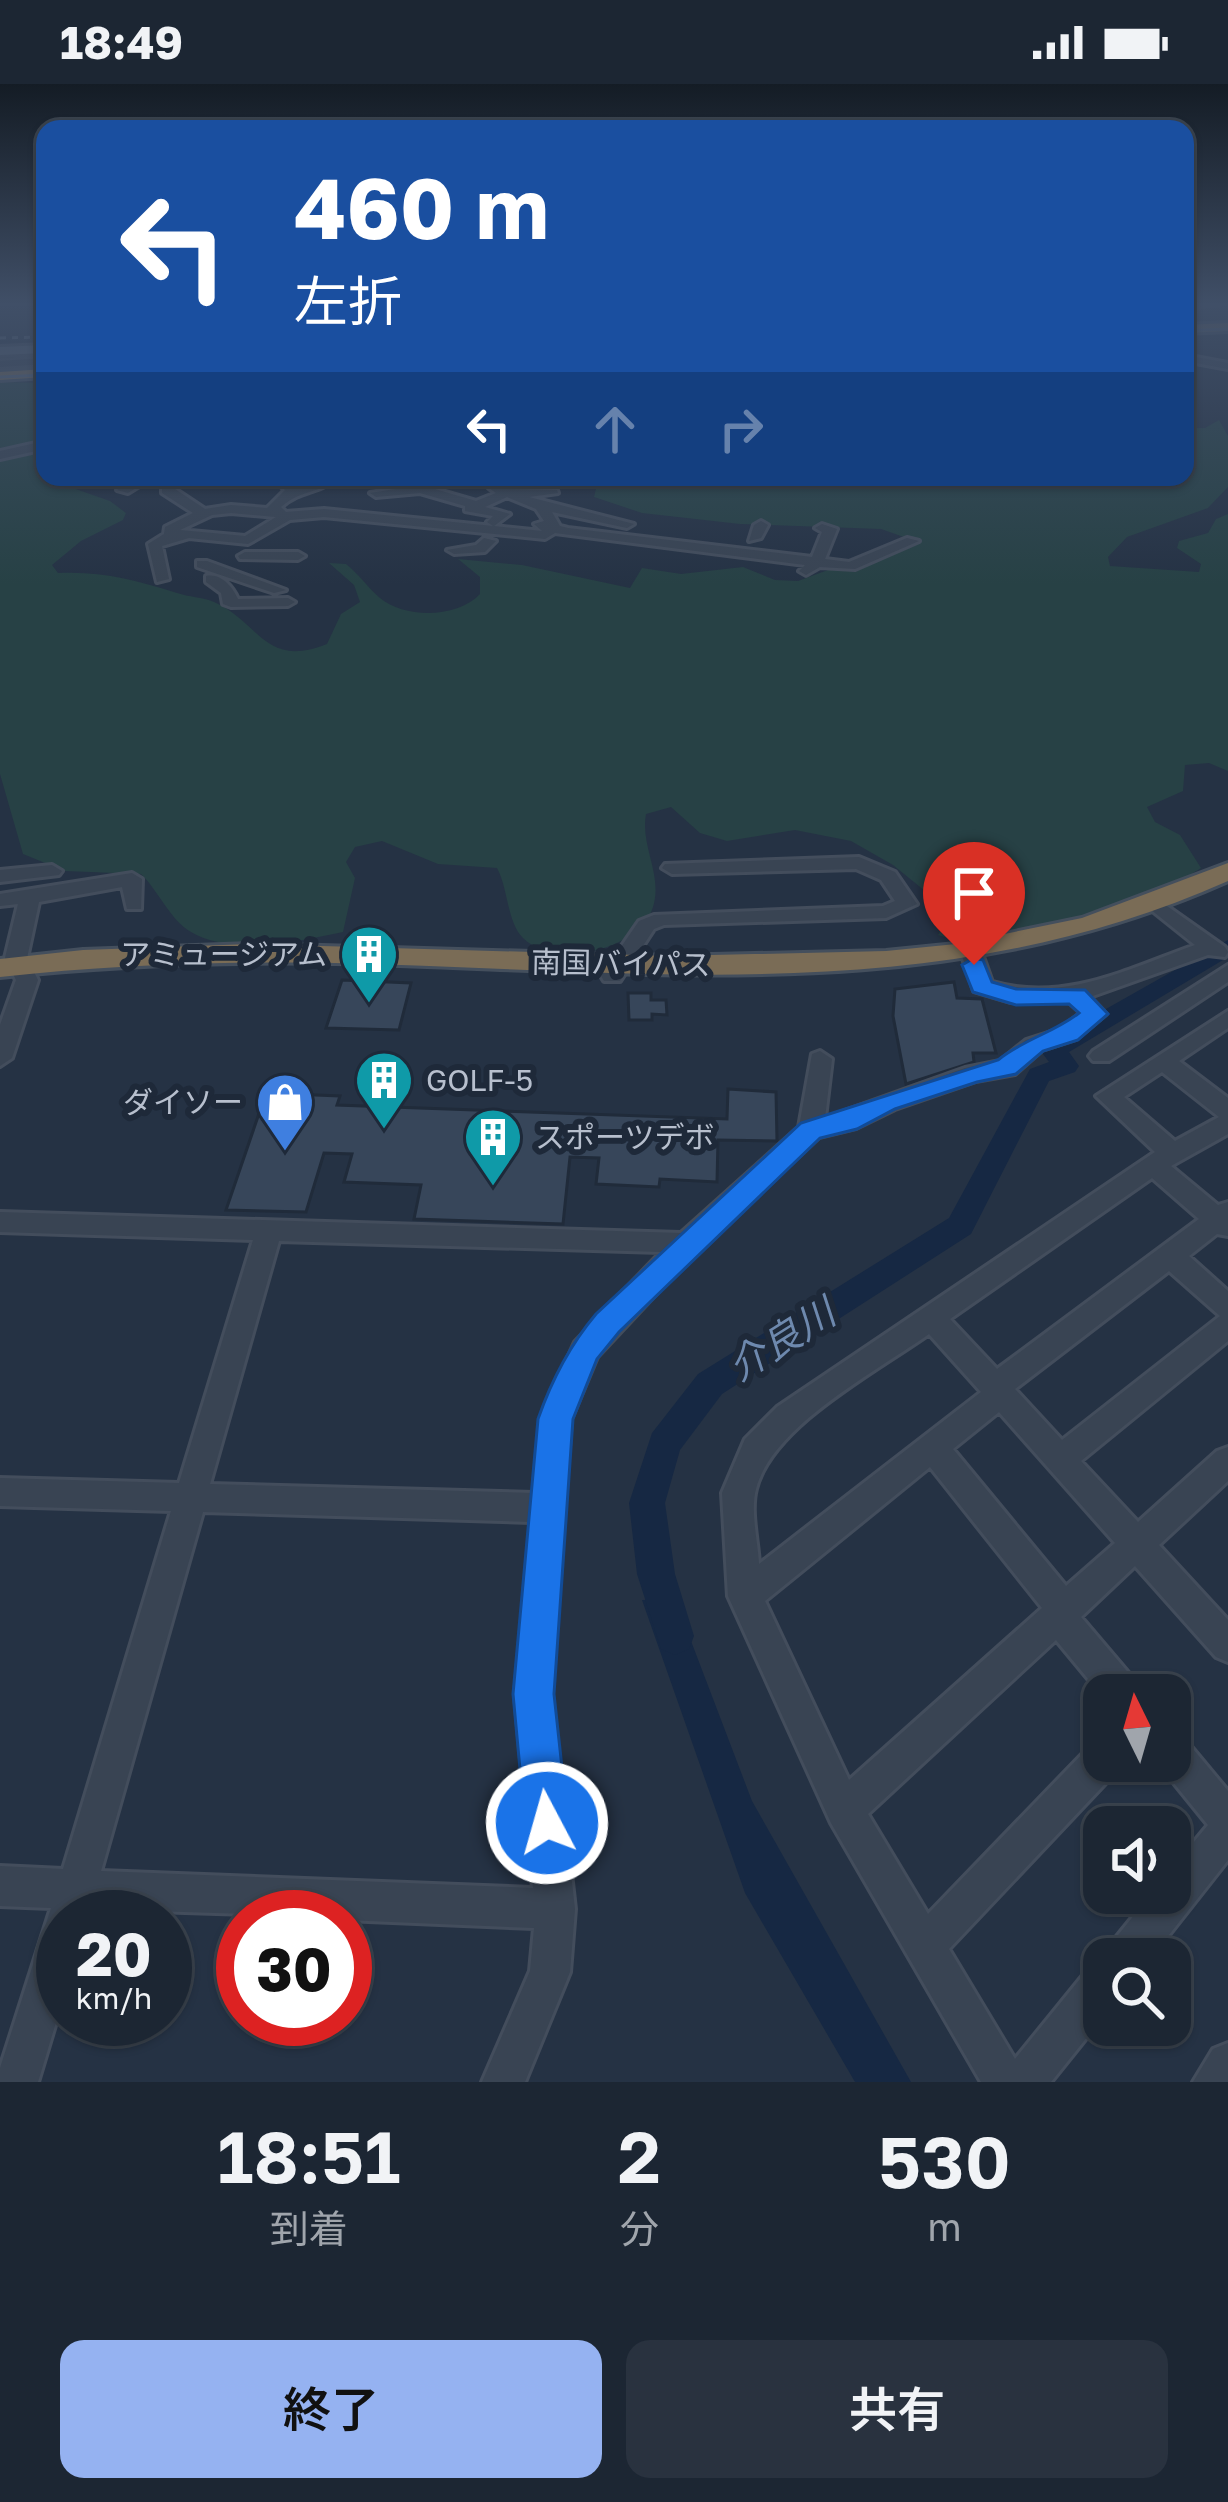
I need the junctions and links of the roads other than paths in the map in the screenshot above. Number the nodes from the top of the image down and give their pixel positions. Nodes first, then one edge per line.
1 (36, 447) edge
2 (0, 455) edge
3 (131, 486) edge
4 (289, 486) edge
5 (320, 486) edge
6 (497, 486) junction
7 (292, 488) junction
8 (123, 490) dead end
9 (166, 490) dead end
10 (376, 493) dead end
11 (552, 493) dead end
12 (223, 505) dead end
13 (413, 506) dead end
14 (476, 506) junction
15 (556, 506) junction
16 (322, 510) junction
17 (279, 511) junction
18 (200, 512) junction
19 (350, 515) junction
20 (532, 523) dead end
21 (445, 526) junction
22 (822, 528) dead end
23 (265, 529) junction
24 (637, 529) dead end
25 (491, 532) junction
26 (551, 534) junction
27 (171, 535) junction
28 (730, 536) junction
29 (337, 538) dead end
30 (872, 538) dead end
31 (783, 541) dead end
32 (656, 542) junction
33 (506, 544) dead end
34 (247, 549) junction
35 (454, 550) dead end
36 (722, 551) junction
37 (834, 553) dead end
38 (223, 554) dead end
39 (298, 556) dead end
40 (871, 557) junction
41 (620, 559) dead end
42 (817, 562) junction
43 (211, 575) junction
44 (802, 576) dead end
45 (162, 580) dead end
46 (672, 868) dead end
47 (52, 871) dead end
48 (1228, 872) edge
49 (0, 877) edge
50 (1228, 886) edge
51 (30, 897) junction
52 (0, 900) edge
53 (134, 905) dead end
54 (1164, 910) junction
55 (1221, 957) edge
56 (973, 959) junction
57 (614, 970) junction
58 (10, 972) edge
59 (1076, 996) junction
60 (1224, 1025) edge
61 (1101, 1056) dead end
62 (0, 1058) edge
63 (820, 1059) dead end
64 (1163, 1060) junction
65 (1228, 1111) edge
66 (1228, 1123) edge
67 (811, 1130) junction
68 (1162, 1158) junction
69 (1224, 1220) edge
70 (0, 1222) edge
71 (269, 1230) junction
72 (687, 1243) junction
73 (1169, 1254) junction
74 (1228, 1308) edge
75 (932, 1318) junction
76 (1228, 1325) edge
77 (997, 1391) junction
78 (934, 1449) junction
79 (1060, 1459) junction
80 (1228, 1461) edge
81 (0, 1492) edge
82 (193, 1498) junction
83 (547, 1508) junction
84 (1136, 1541) junction
85 (745, 1596) junction
86 (1060, 1611) junction
87 (1225, 1636) edge
88 (1108, 1674) edge
89 (1191, 1775) edge
90 (1083, 1780) edge
91 (844, 1810) junction
92 (1228, 1820) edge
93 (1228, 1829) edge
94 (0, 1886) edge
95 (76, 1890) edge
96 (36, 1894) edge
97 (192, 1904) edge
98 (556, 1909) junction
99 (1141, 1938) edge
100 (927, 1944) junction
101 (1083, 2009) edge
102 (36, 2020) edge
103 (1228, 2064) edge
104 (17, 2082) edge
105 (502, 2082) edge
106 (1005, 2082) edge
107 (1024, 2082) edge
108 (1214, 2082) edge

1 - 2 street
3 - 8 street
4 - 7 street
5 - 7 street
6 - 11 street
6 - 14 street
6 - 15 street
7 - 17 street
9 - 18 street
10 - 14 street
12 - 17 street
13 - 21 street
14 - 25 street
15 - 24 street
15 - 26 street
16 - 17 street
16 - 19 street
16 - 23 street
17 - 18 street
17 - 23 street
18 - 27 street
19 - 21 street
19 - 29 street
20 - 26 street
21 - 25 street
22 - 42 street
23 - 34 street
25 - 26 street
25 - 33 street
25 - 35 street
26 - 32 street
26 - 41 street
27 - 34 street
27 - 45 street
28 - 31 street
28 - 32 street
28 - 36 street
30 - 40 street
32 - 36 street
34 - 38 street
34 - 39 street
34 - 43 street
36 - 42 street
37 - 40 street
40 - 42 street
42 - 44 street
43 - 43 street
46 - 57 street
47 - 49 street
48 - 54 highway, 南国バイパス
50 - 54 highway, 南国バイパス
51 - 52 street
51 - 53 street
51 - 58 street
54 - 55 street
54 - 56 highway, 南国バイパス
55 - 59 street
55 - 61 street
56 - 57 highway, 南国バイパス
56 - 59 street
57 - 58 highway, 南国バイパス
58 - 62 street
59 - 67 street
60 - 64 street
63 - 67 street
64 - 65 street
64 - 68 street
66 - 68 street
67 - 72 street
68 - 69 street
68 - 75 street
69 - 73 street
70 - 71 street
71 - 72 street
71 - 82 street
72 - 83 street
73 - 74 street
73 - 77 street
75 - 77 street
75 - 85 street
76 - 79 street
77 - 78 street
77 - 79 street
78 - 85 street
78 - 86 street
79 - 84 street
80 - 84 street
81 - 82 street
82 - 83 street
82 - 95 street
83 - 98 street
84 - 86 street
84 - 87 street
85 - 91 street
86 - 88 street
86 - 91 street
89 - 92 street
90 - 100 street
91 - 100 street
93 - 99 street
94 - 96 street
97 - 98 street
98 - 105 street
100 - 106 street
101 - 107 street
102 - 104 street
103 - 108 street

